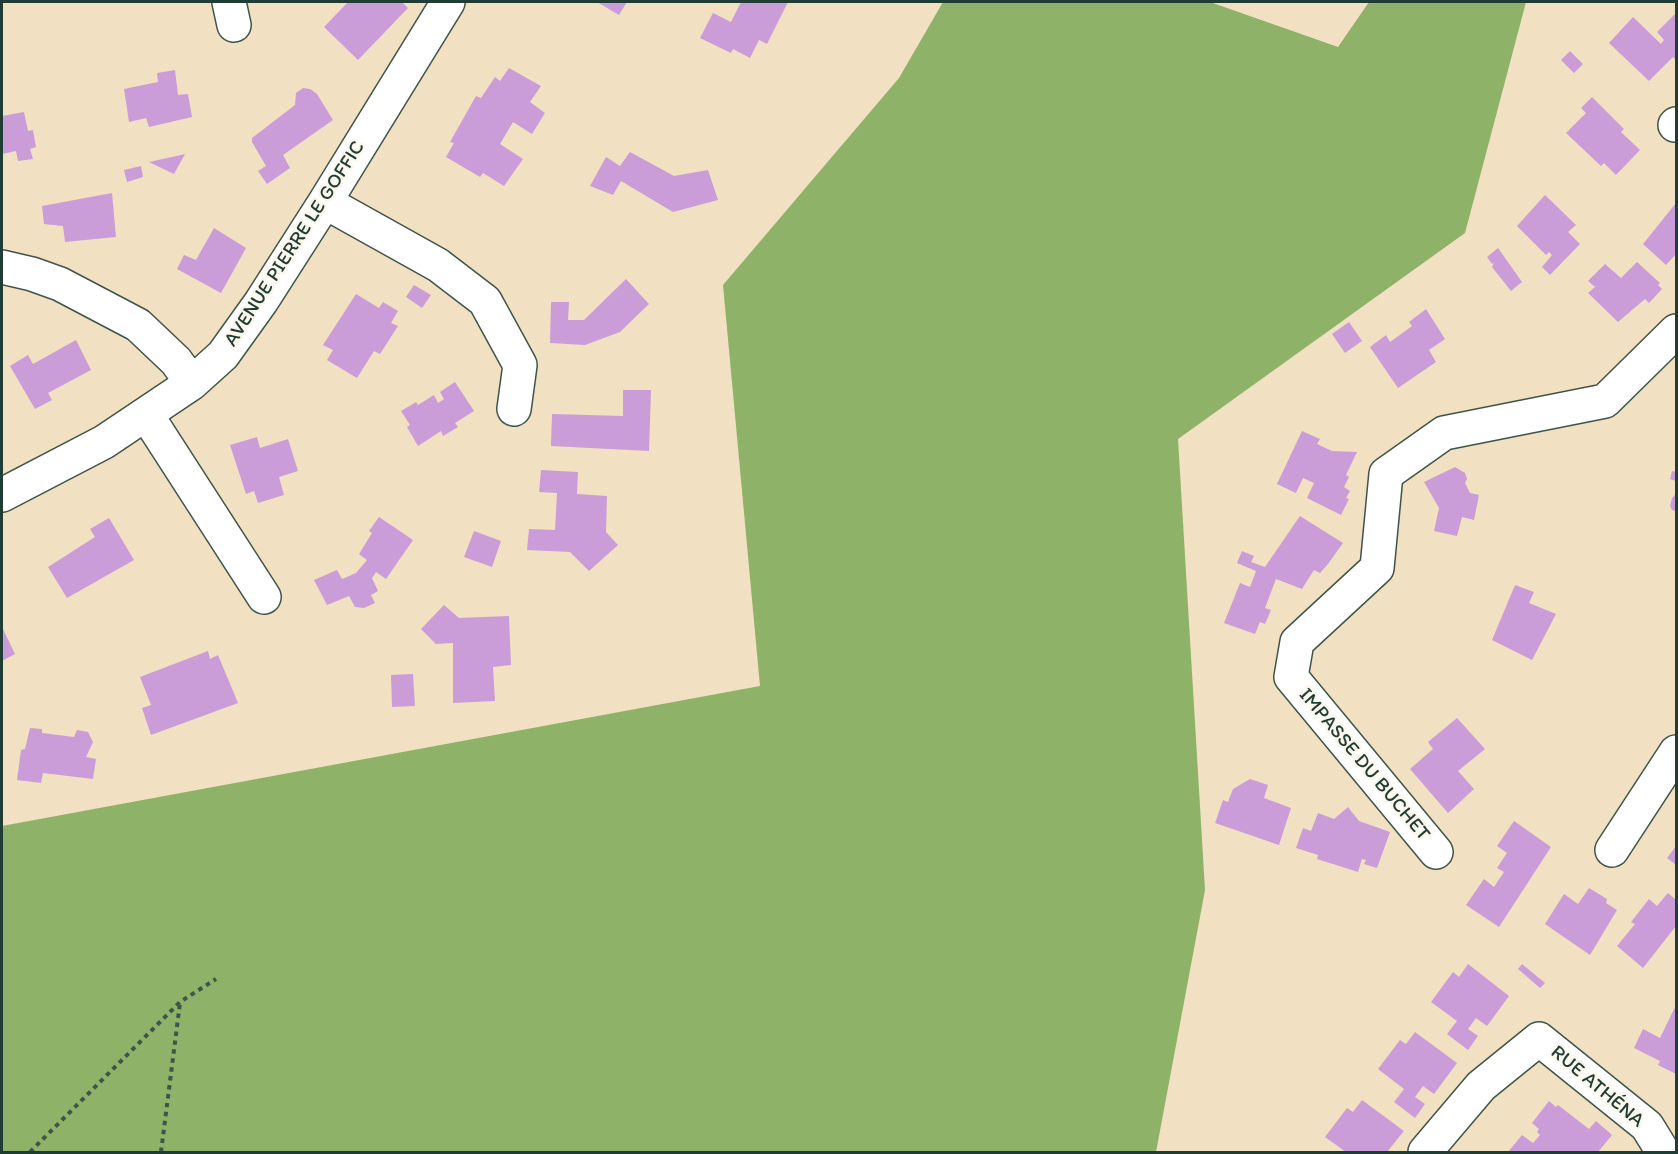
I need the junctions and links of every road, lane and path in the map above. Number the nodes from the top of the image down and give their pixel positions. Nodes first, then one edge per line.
1 (448, 2) edge
2 (325, 202) junction
3 (2, 267) edge
4 (1677, 331) edge
5 (192, 383) junction
6 (514, 409) dead end
7 (146, 414) junction
8 (2, 495) edge
9 (264, 597) dead end
10 (1677, 752) edge
11 (1612, 850) dead end
12 (1436, 852) dead end
13 (216, 979) dead end
14 (180, 1002) junction
15 (30, 1152) edge
16 (161, 1152) edge
17 (1425, 1152) edge
18 (1663, 1152) edge

1 - 2 street, AVENUE PIERRE LE GOFFIC
2 - 5 street, AVENUE PIERRE LE GOFFIC
2 - 6 street
3 - 5 street
4 - 12 street, IMPASSE DU BUCHET
5 - 7 street, AVENUE PIERRE LE GOFFIC
7 - 8 street, AVENUE PIERRE LE GOFFIC
7 - 9 street
10 - 11 street
13 - 14 path
14 - 15 path
14 - 16 path
17 - 18 street, RUE ATHÉNA

